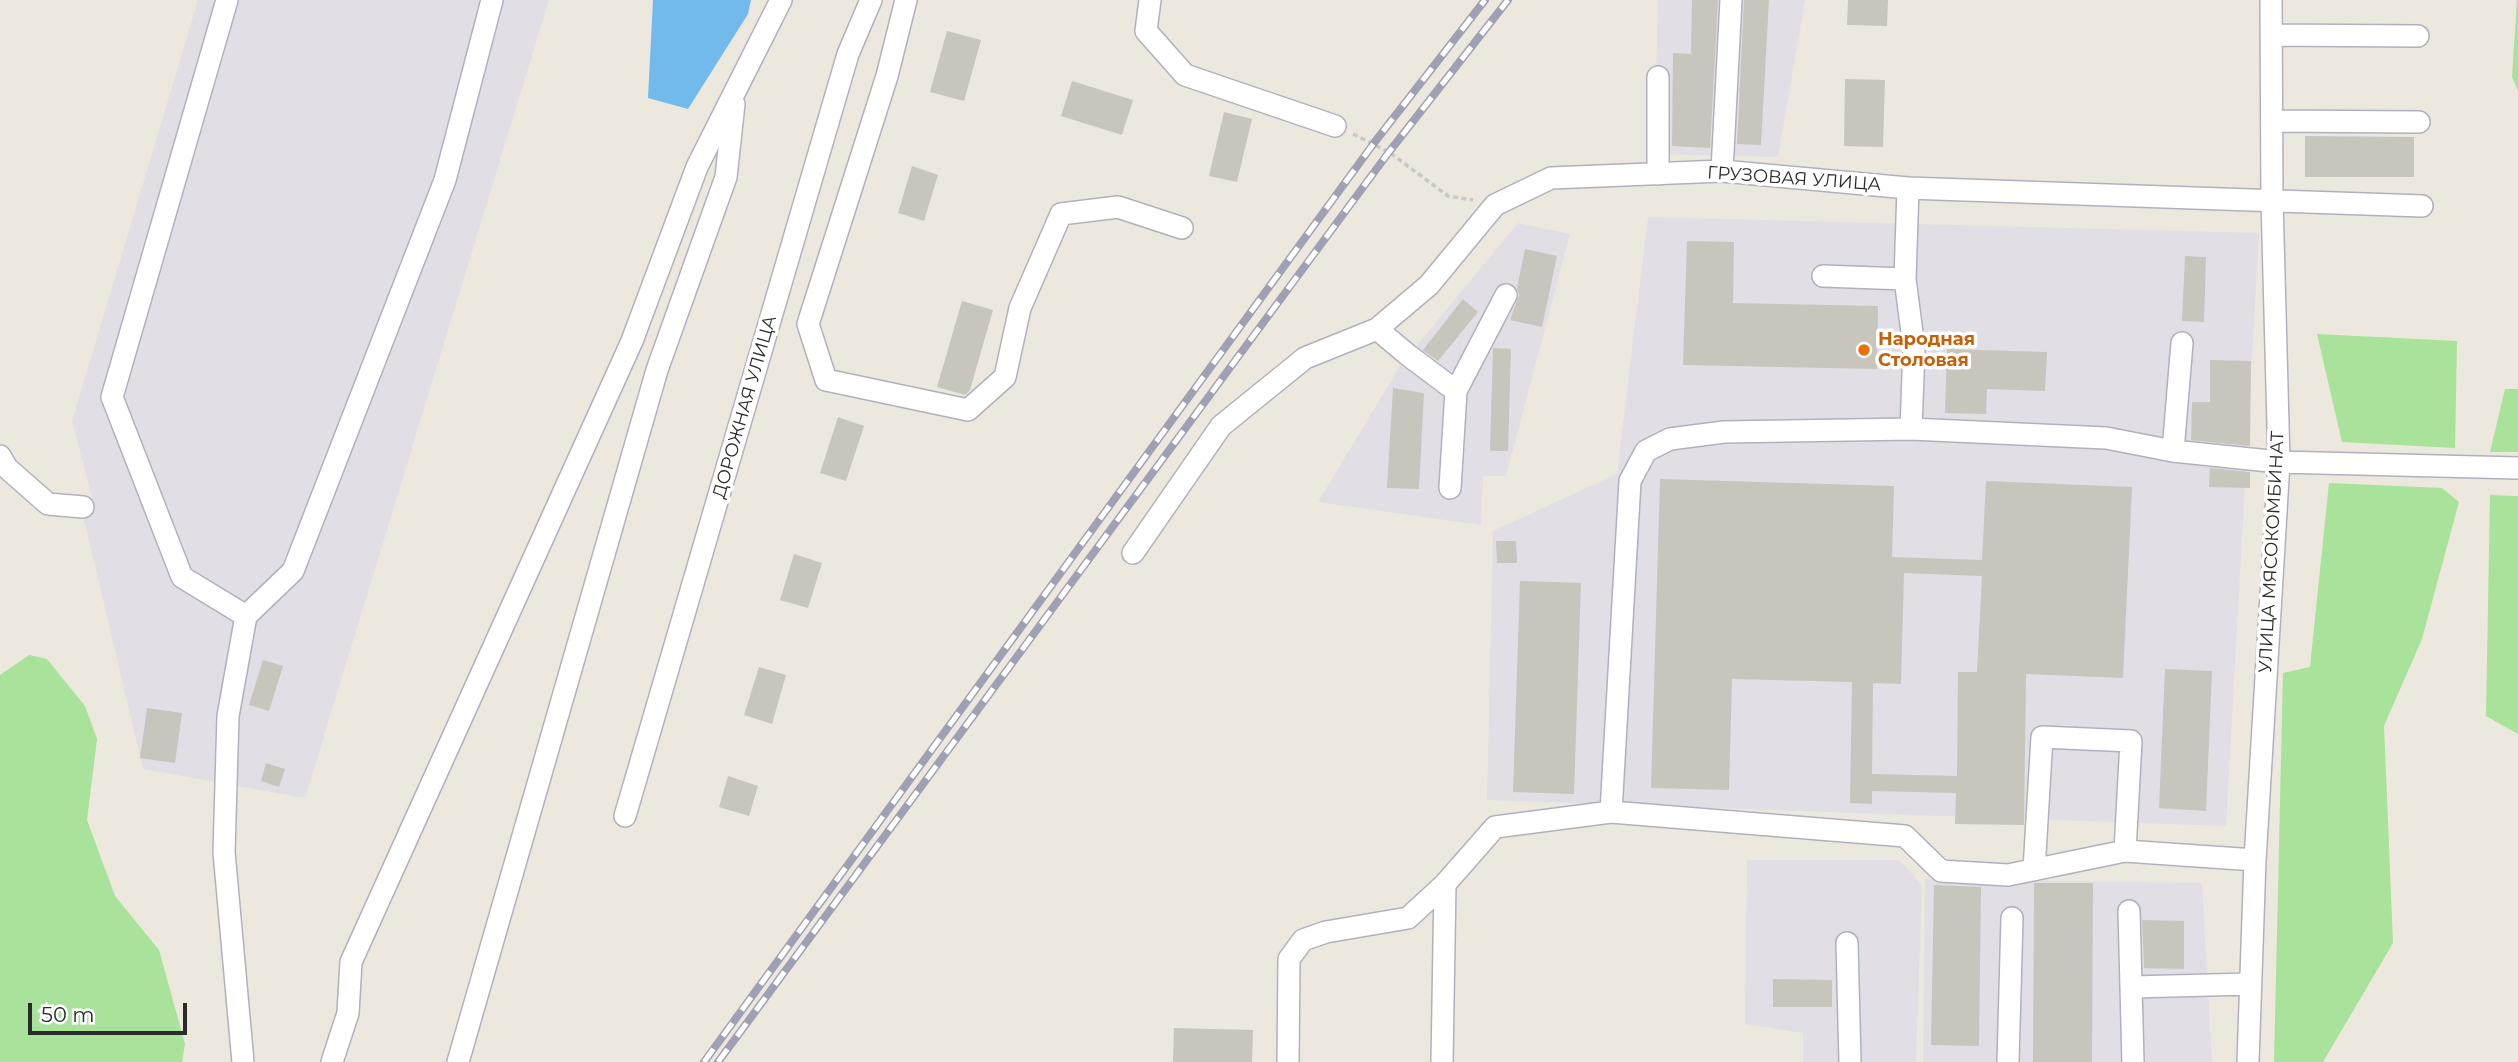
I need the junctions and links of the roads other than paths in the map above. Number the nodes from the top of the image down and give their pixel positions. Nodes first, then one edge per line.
1 (227, 0) edge
2 (492, 0) edge
3 (781, 0) edge
4 (871, 0) edge
5 (905, 0) edge
6 (1150, 0) edge
7 (1731, 0) edge
8 (2271, 0) edge
9 (2271, 35) junction
10 (2418, 36) dead end
11 (1658, 76) dead end
12 (736, 89) junction
13 (2272, 121) junction
14 (2419, 122) dead end
15 (1335, 126) road end
16 (1722, 171) junction
17 (1658, 174) junction
18 (1908, 188) junction
19 (2272, 200) junction
20 (2421, 206) dead end
21 (1182, 228) dead end
22 (1823, 276) dead end
23 (1905, 279) junction
24 (1506, 295) dead end
25 (1377, 329) junction
26 (2182, 343) dead end
27 (1456, 391) junction
28 (1911, 429) junction
29 (2173, 451) junction
30 (0, 456) edge
31 (2279, 462) junction
32 (2518, 468) edge
33 (1450, 488) dead end
34 (83, 507) dead end
35 (1133, 554) dead end
36 (246, 616) junction
37 (1611, 812) junction
38 (625, 817) dead end
39 (2125, 851) junction
40 (2255, 860) junction
41 (2034, 870) junction
42 (1445, 884) junction
43 (2129, 911) dead end
44 (2012, 918) dead end
45 (1847, 943) dead end
46 (2250, 984) junction
47 (2132, 987) junction
48 (243, 1062) edge
49 (332, 1062) edge
50 (458, 1062) edge
51 (1288, 1062) edge
52 (1442, 1062) edge
53 (1850, 1062) edge
54 (2008, 1062) edge
55 (2133, 1062) edge
56 (2248, 1062) edge

1 - 36 street
2 - 36 street
3 - 12 street
4 - 38 street, ДОРОЖНАЯ УЛИЦА
5 - 21 street
6 - 15 street
7 - 16 street
8 - 9 street, УЛИЦА МЯСОКОМБИНАТ
9 - 10 street
9 - 13 street, УЛИЦА МЯСОКОМБИНАТ
11 - 17 street
12 - 49 street
12 - 50 street
13 - 14 street
13 - 19 street, УЛИЦА МЯСОКОМБИНАТ
16 - 17 street, ГРУЗОВАЯ УЛИЦА
16 - 18 street, ГРУЗОВАЯ УЛИЦА
17 - 25 street, ГРУЗОВАЯ УЛИЦА
18 - 19 street, ГРУЗОВАЯ УЛИЦА
18 - 23 street
19 - 20 street, ГРУЗОВАЯ УЛИЦА
19 - 31 street, УЛИЦА МЯСОКОМБИНАТ
22 - 23 street
23 - 28 street
24 - 27 street
25 - 27 street
25 - 35 street, ГРУЗОВАЯ УЛИЦА
26 - 29 street
27 - 33 street
28 - 29 street
28 - 37 street
29 - 31 street
30 - 34 street
31 - 32 street
31 - 40 street, УЛИЦА МЯСОКОМБИНАТ
36 - 48 street
37 - 41 street
37 - 42 street
39 - 40 street
39 - 41 street
39 - 41 street
40 - 46 street, УЛИЦА МЯСОКОМБИНАТ
42 - 51 street
42 - 52 street
43 - 47 street
44 - 54 street
45 - 53 street
46 - 47 street
46 - 56 street, УЛИЦА МЯСОКОМБИНАТ
47 - 55 street

